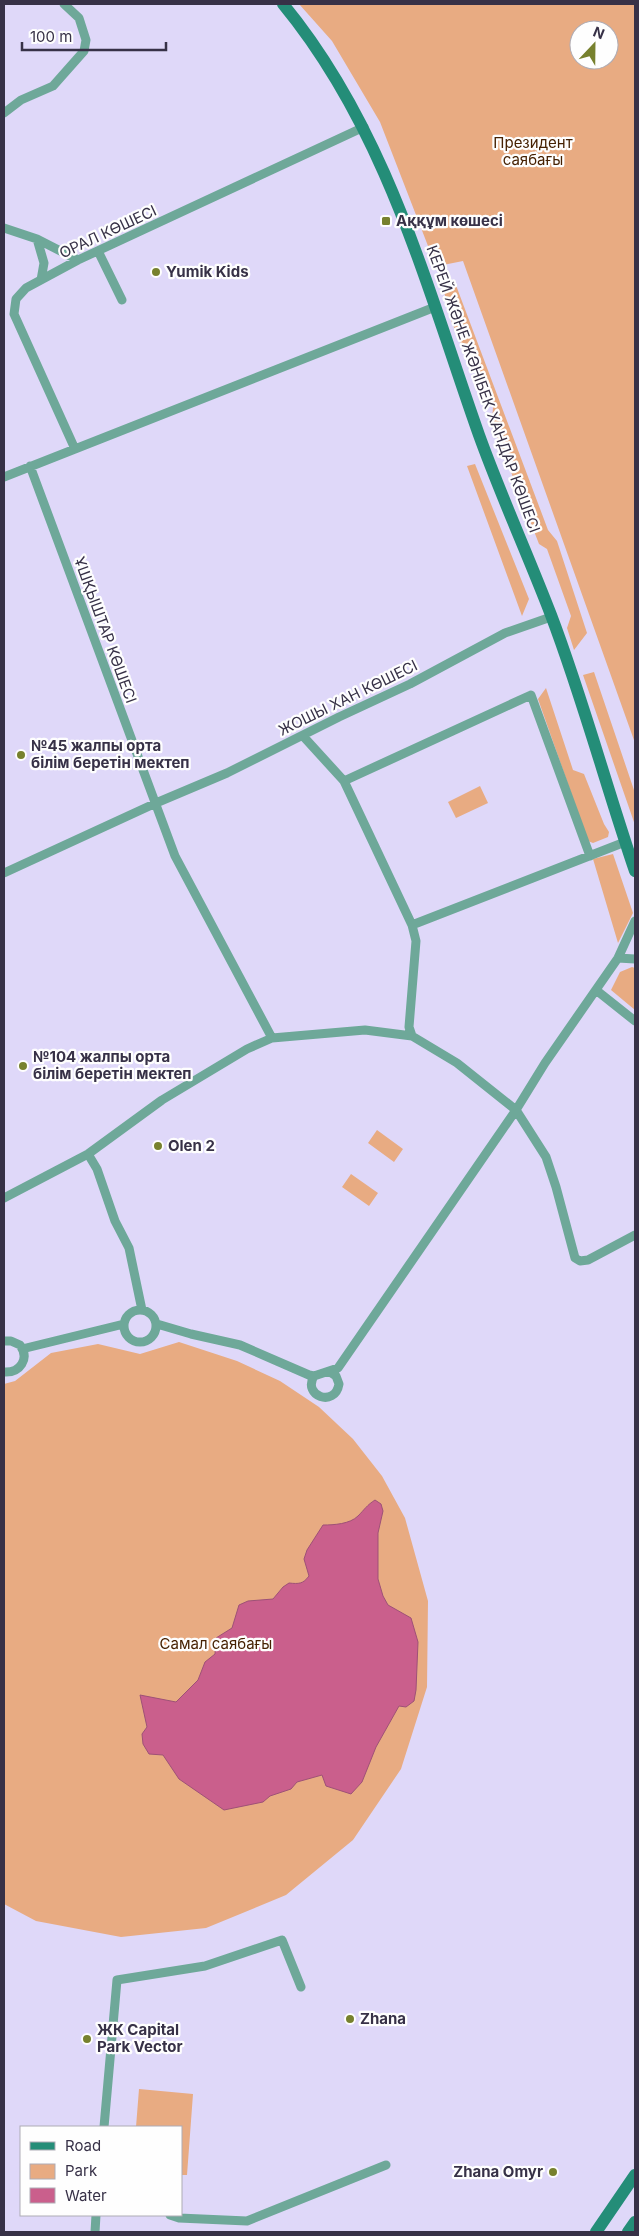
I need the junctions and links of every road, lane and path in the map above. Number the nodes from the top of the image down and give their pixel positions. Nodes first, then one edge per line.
1 (64, 4) edge
2 (283, 4) edge
3 (4, 113) edge
4 (364, 127) junction
5 (4, 228) edge
6 (37, 239) junction
7 (98, 251) junction
8 (78, 260) junction
9 (41, 280) junction
10 (122, 300) dead end
11 (435, 307) junction
12 (75, 449) junction
13 (30, 466) junction
14 (4, 477) edge
15 (552, 617) junction
16 (302, 736) junction
17 (344, 781) junction
18 (156, 803) junction
19 (625, 842) junction
20 (590, 856) junction
21 (635, 871) edge
22 (4, 873) edge
23 (635, 921) edge
24 (412, 925) junction
25 (618, 958) junction
26 (635, 959) edge
27 (596, 990) junction
28 (635, 1021) edge
29 (412, 1036) junction
30 (272, 1038) junction
31 (516, 1110) junction
32 (88, 1154) junction
33 (4, 1198) edge
34 (635, 1235) edge
35 (142, 1310) junction
36 (124, 1324) junction
37 (157, 1324) junction
38 (4, 1341) edge
39 (22, 1349) junction
40 (4, 1372) edge
41 (330, 1372) junction
42 (314, 1376) junction
43 (301, 1987) dead end
44 (104, 2126) edge
45 (386, 2165) dead end
46 (635, 2175) edge
47 (96, 2216) edge
48 (173, 2216) edge
49 (635, 2222) edge
50 (95, 2232) edge
51 (596, 2232) edge
52 (628, 2232) edge

1 - 3 street
2 - 4 main road, КЕРЕЙ ЖӘНЕ ЖӘНІБЕК ХАНДАР КӨШЕСІ
4 - 7 street, ОРАЛ КӨШЕСІ
4 - 11 main road, КЕРЕЙ ЖӘНЕ ЖӘНІБЕК ХАНДАР КӨШЕСІ
5 - 6 street
6 - 8 street
6 - 9 street
7 - 8 street, ОРАЛ КӨШЕСІ
7 - 10 street
8 - 9 street, ОРАЛ КӨШЕСІ
9 - 12 street, ОРАЛ КӨШЕСІ
11 - 12 street
11 - 15 main road, КЕРЕЙ ЖӘНЕ ЖӘНІБЕК ХАНДАР КӨШЕСІ
12 - 13 street
13 - 14 street
13 - 18 street, ҰШҚЫШТАР КӨШЕСІ
15 - 16 street, ЖОШЫ ХАН КӨШЕСІ
15 - 19 main road, КЕРЕЙ ЖӘНЕ ЖӘНІБЕК ХАНДАР КӨШЕСІ
16 - 17 street
16 - 18 street, ЖОШЫ ХАН КӨШЕСІ
17 - 20 street
17 - 24 street
18 - 22 street, ЖОШЫ ХАН КӨШЕСІ
18 - 30 street, ҰШҚЫШТАР КӨШЕСІ
19 - 20 street
19 - 21 main road, КЕРЕЙ ЖӘНЕ ЖӘНІБЕК ХАНДАР КӨШЕСІ
20 - 24 street
23 - 25 street
24 - 29 street
25 - 26 street
25 - 27 street
27 - 28 street
27 - 31 street
29 - 30 street
29 - 31 street
30 - 32 street
31 - 34 street
31 - 41 street
32 - 33 street
32 - 35 street
35 - 36 street
35 - 37 street
36 - 37 street
36 - 39 street
37 - 42 street
38 - 39 street
39 - 40 street
41 - 42 street
41 - 42 street
43 - 44 street
45 - 48 street
46 - 51 main road
47 - 50 street
49 - 52 main road

